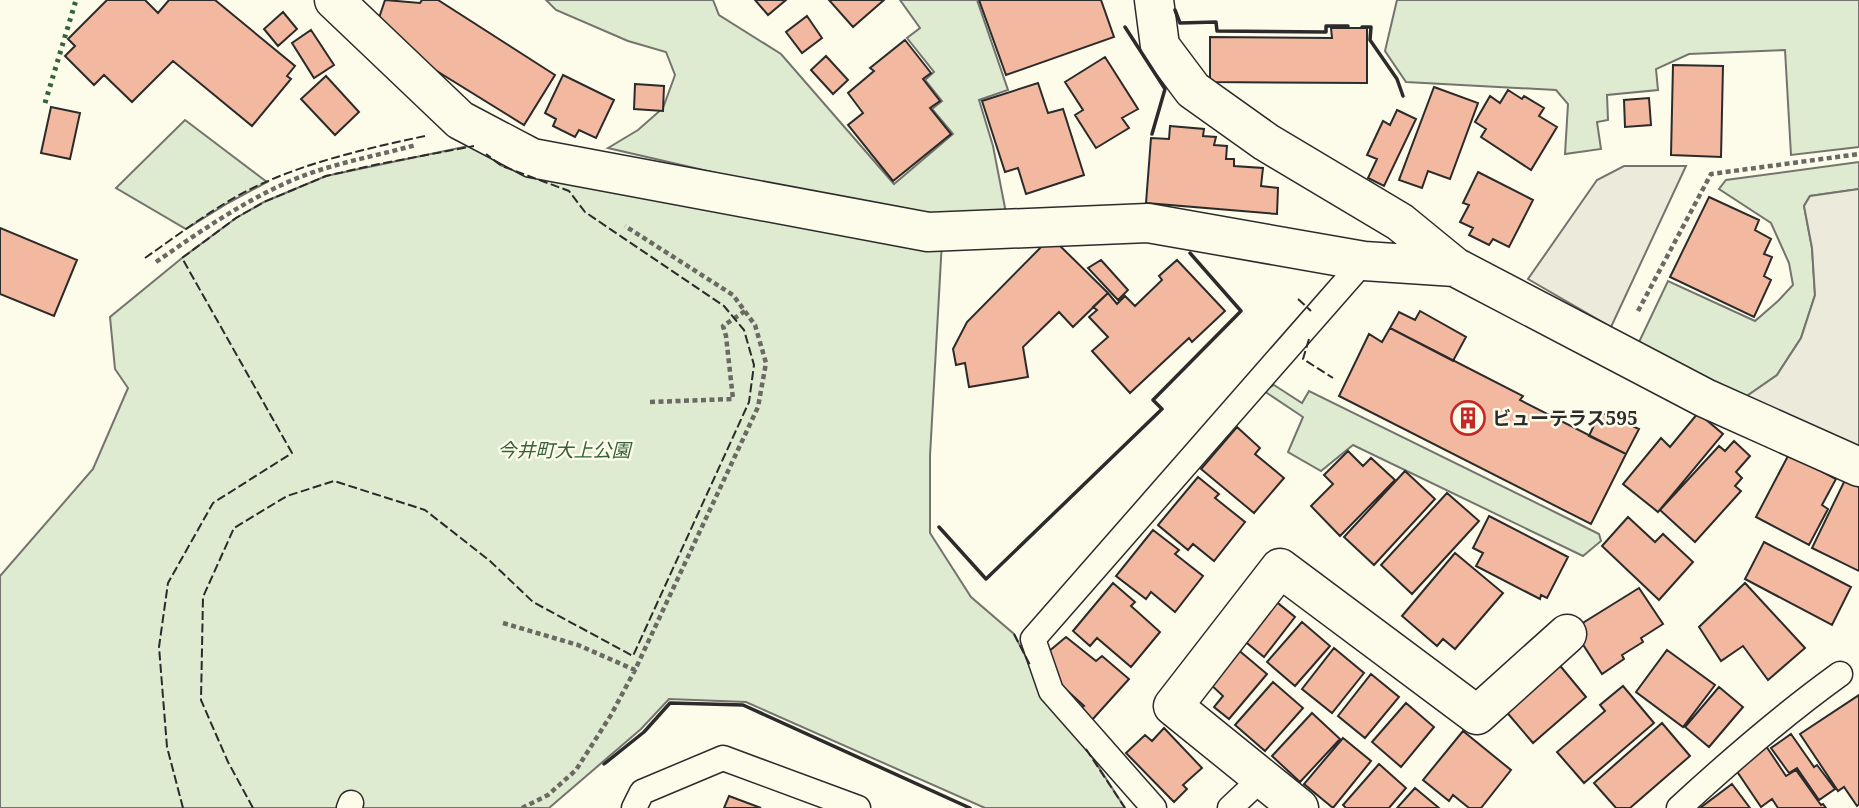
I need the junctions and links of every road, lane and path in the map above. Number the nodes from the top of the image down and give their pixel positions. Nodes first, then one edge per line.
1 (334, 0) edge
2 (1154, 0) edge
3 (478, 129) junction
4 (1859, 154) edge
5 (617, 220) dead end
6 (1364, 261) junction
7 (156, 262) dead end
8 (1455, 267) junction
9 (745, 312) junction
10 (1616, 352) junction
11 (650, 402) dead end
12 (1859, 467) edge
13 (503, 623) dead end
14 (1567, 634) dead end
15 (635, 670) junction
16 (1840, 674) dead end
17 (1262, 778) junction
18 (522, 808) edge
19 (634, 808) edge
20 (858, 808) edge
21 (1154, 808) edge
22 (1230, 808) edge
23 (1299, 808) edge
24 (1679, 808) edge

1 - 3 street
2 - 8 street
3 - 6 street
3 - 7 path
4 - 10 path
5 - 9 path
6 - 8 street
6 - 21 lane
8 - 10 street
9 - 11 path
9 - 15 path
10 - 12 street
13 - 15 path
14 - 17 street
15 - 18 path
16 - 24 lane
17 - 22 lane
17 - 23 street
19 - 20 lane

